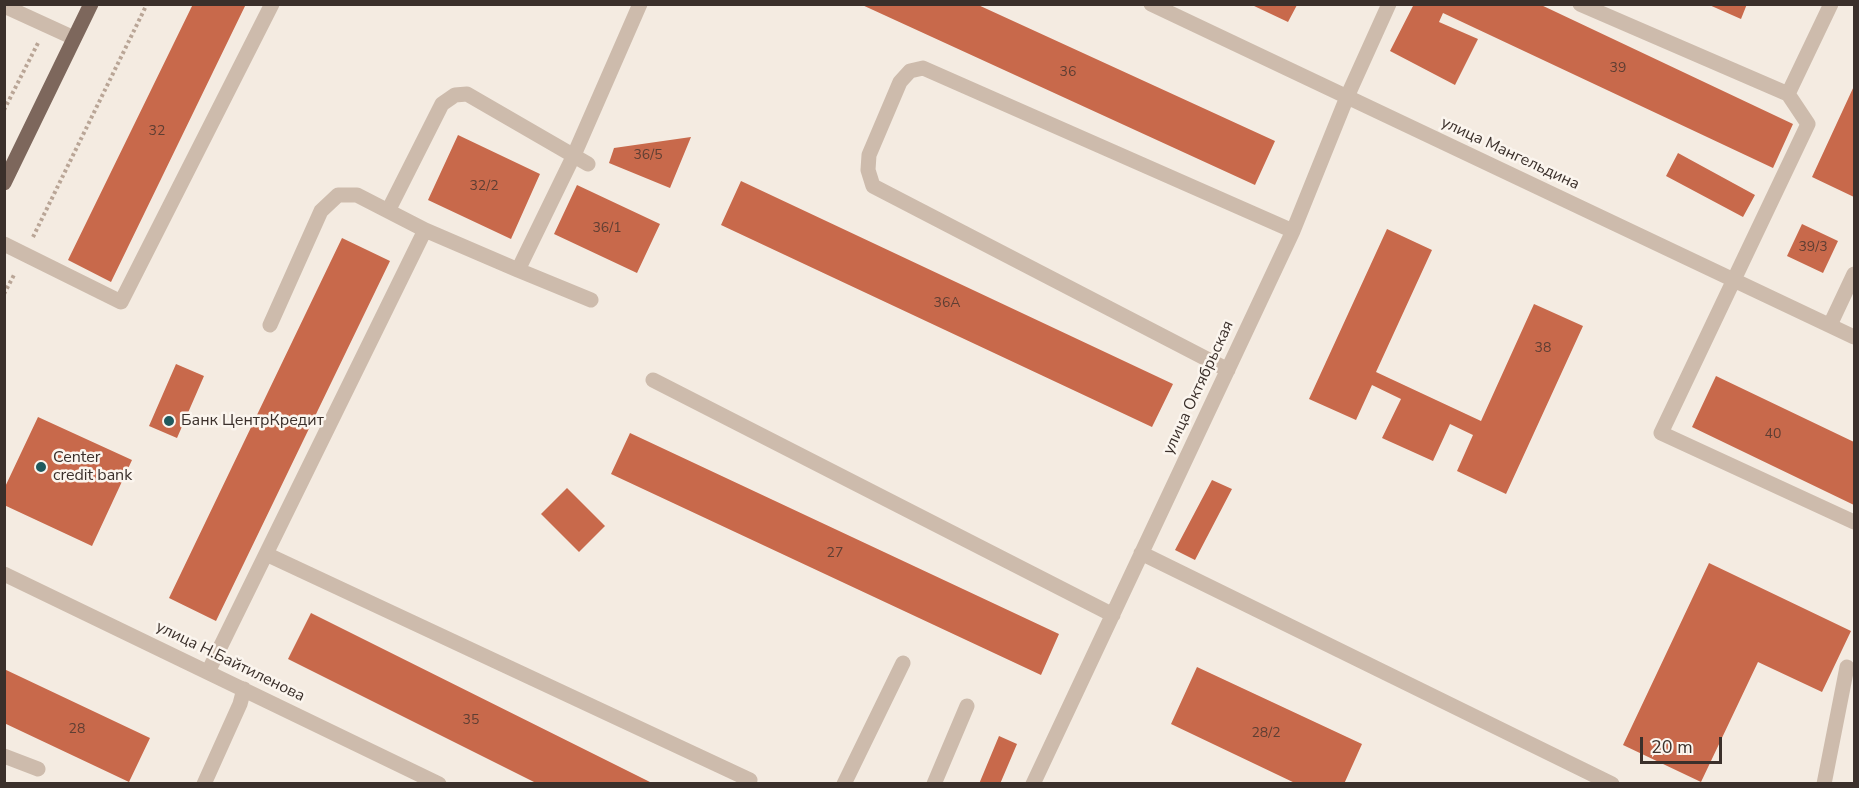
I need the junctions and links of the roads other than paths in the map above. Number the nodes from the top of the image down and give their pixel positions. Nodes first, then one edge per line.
1 (91, 4) edge
2 (272, 4) edge
3 (640, 4) edge
4 (1151, 4) edge
5 (1389, 4) edge
6 (1580, 4) edge
7 (1831, 4) edge
8 (4, 6) edge
9 (74, 38) junction
10 (1788, 94) junction
11 (1347, 97) junction
12 (574, 155) junction
13 (588, 164) dead end
14 (4, 183) edge
15 (388, 211) junction
16 (425, 230) junction
17 (1293, 231) junction
18 (4, 244) edge
19 (518, 270) junction
20 (1854, 274) edge
21 (1733, 279) junction
22 (591, 300) dead end
23 (270, 325) dead end
24 (1830, 325) junction
25 (1854, 337) edge
26 (1228, 370) junction
27 (653, 380) dead end
28 (1854, 522) edge
29 (1141, 553) junction
30 (266, 554) junction
31 (4, 574) edge
32 (1113, 615) junction
33 (903, 663) dead end
34 (1847, 667) dead end
35 (208, 672) junction
36 (244, 689) junction
37 (967, 706) dead end
38 (4, 756) edge
39 (38, 769) dead end
40 (750, 780) dead end
41 (204, 783) edge
42 (439, 783) edge
43 (844, 783) edge
44 (934, 783) edge
45 (1033, 783) edge
46 (1612, 783) edge
47 (1824, 783) edge

1 - 9 main road
2 - 18 street
3 - 12 street
4 - 11 street, улица Мангельдина
5 - 11 street, улица Октябрьская
6 - 10 street
7 - 10 street
8 - 9 street
9 - 14 main road
10 - 21 street
11 - 17 street, улица Октябрьская
11 - 21 street, улица Мангельдина
12 - 13 street
12 - 15 street
12 - 19 street
15 - 16 street
15 - 23 street
16 - 19 street
16 - 30 street
17 - 26 street, улица Октябрьская
17 - 26 street
19 - 22 street
20 - 24 street
21 - 24 street, улица Мангельдина
21 - 28 street
24 - 25 street, улица Мангельдина
26 - 29 street, улица Октябрьская
27 - 32 street
29 - 32 street, улица Октябрьская
29 - 46 street
30 - 35 street
30 - 40 street
31 - 35 street, улица Н.Байтиленова
32 - 45 street, улица Октябрьская
33 - 43 street
34 - 47 street
35 - 36 street, улица Н.Байтиленова
36 - 41 street
36 - 42 street, улица Н.Байтиленова
37 - 44 street
38 - 39 street

